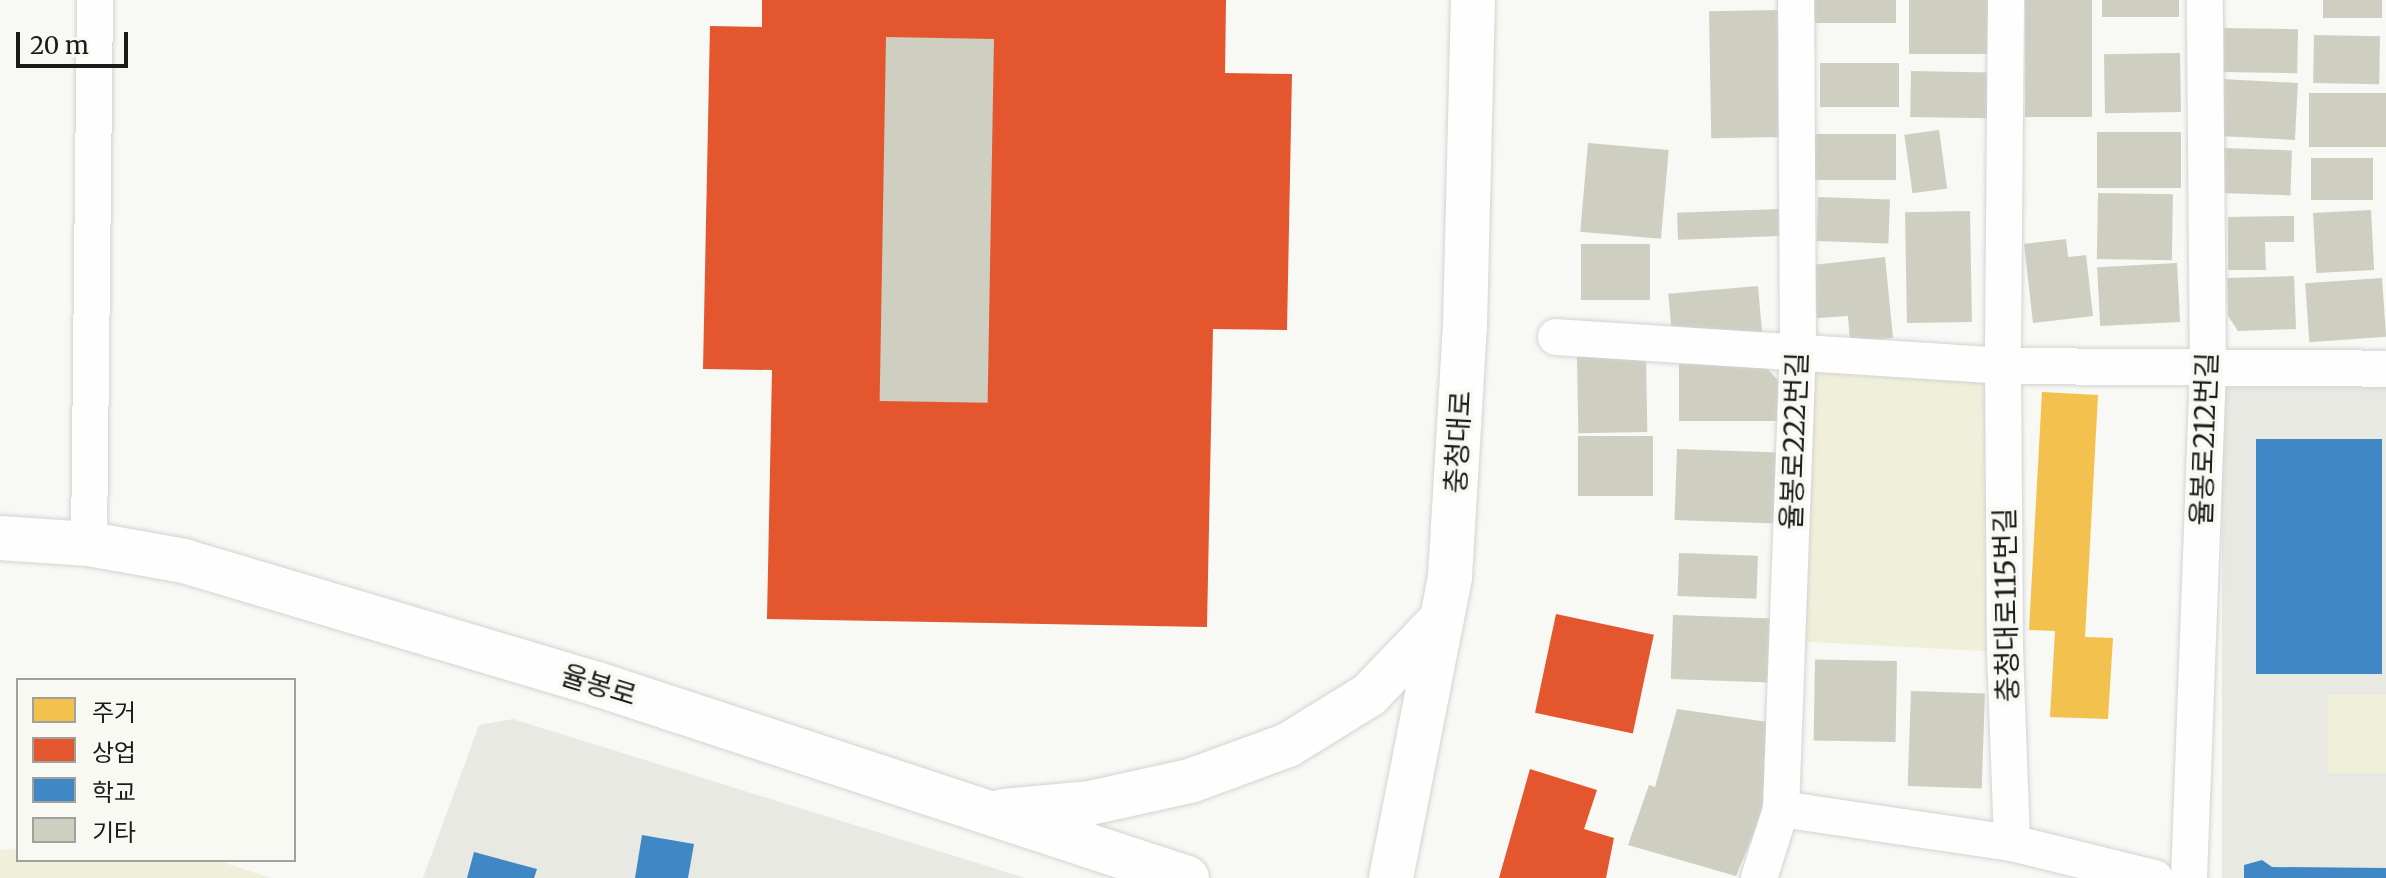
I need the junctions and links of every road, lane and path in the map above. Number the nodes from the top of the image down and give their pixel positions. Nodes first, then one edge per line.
1 (95, 0) edge
2 (1473, 0) edge
3 (1796, 0) edge
4 (2006, 0) edge
5 (2205, 0) edge
6 (1556, 337) dead end
7 (1798, 355) junction
8 (2003, 366) junction
9 (2208, 369) junction
10 (2386, 369) edge
11 (0, 538) edge
12 (89, 544) junction
13 (1442, 619) junction
14 (1781, 809) junction
15 (987, 812) junction
16 (2012, 843) junction
17 (1187, 878) edge
18 (1391, 878) edge
19 (1759, 878) edge
20 (2155, 878) edge
21 (2189, 878) edge

1 - 12 street
2 - 13 street, 충청대로
3 - 7 street, 율봉로222번길
4 - 8 street, 충청대로115번길
5 - 9 street, 율봉로212번길
6 - 7 street
7 - 8 street
7 - 14 street, 율봉로222번길
8 - 9 street
8 - 16 street, 충청대로115번길
9 - 10 street
9 - 21 street, 율봉로212번길
11 - 12 street, 율봉로
12 - 15 street, 율봉로
13 - 15 street
13 - 18 street, 충청대로
14 - 16 street
14 - 19 street, 율봉로222번길
15 - 17 street, 율봉로
16 - 20 street

